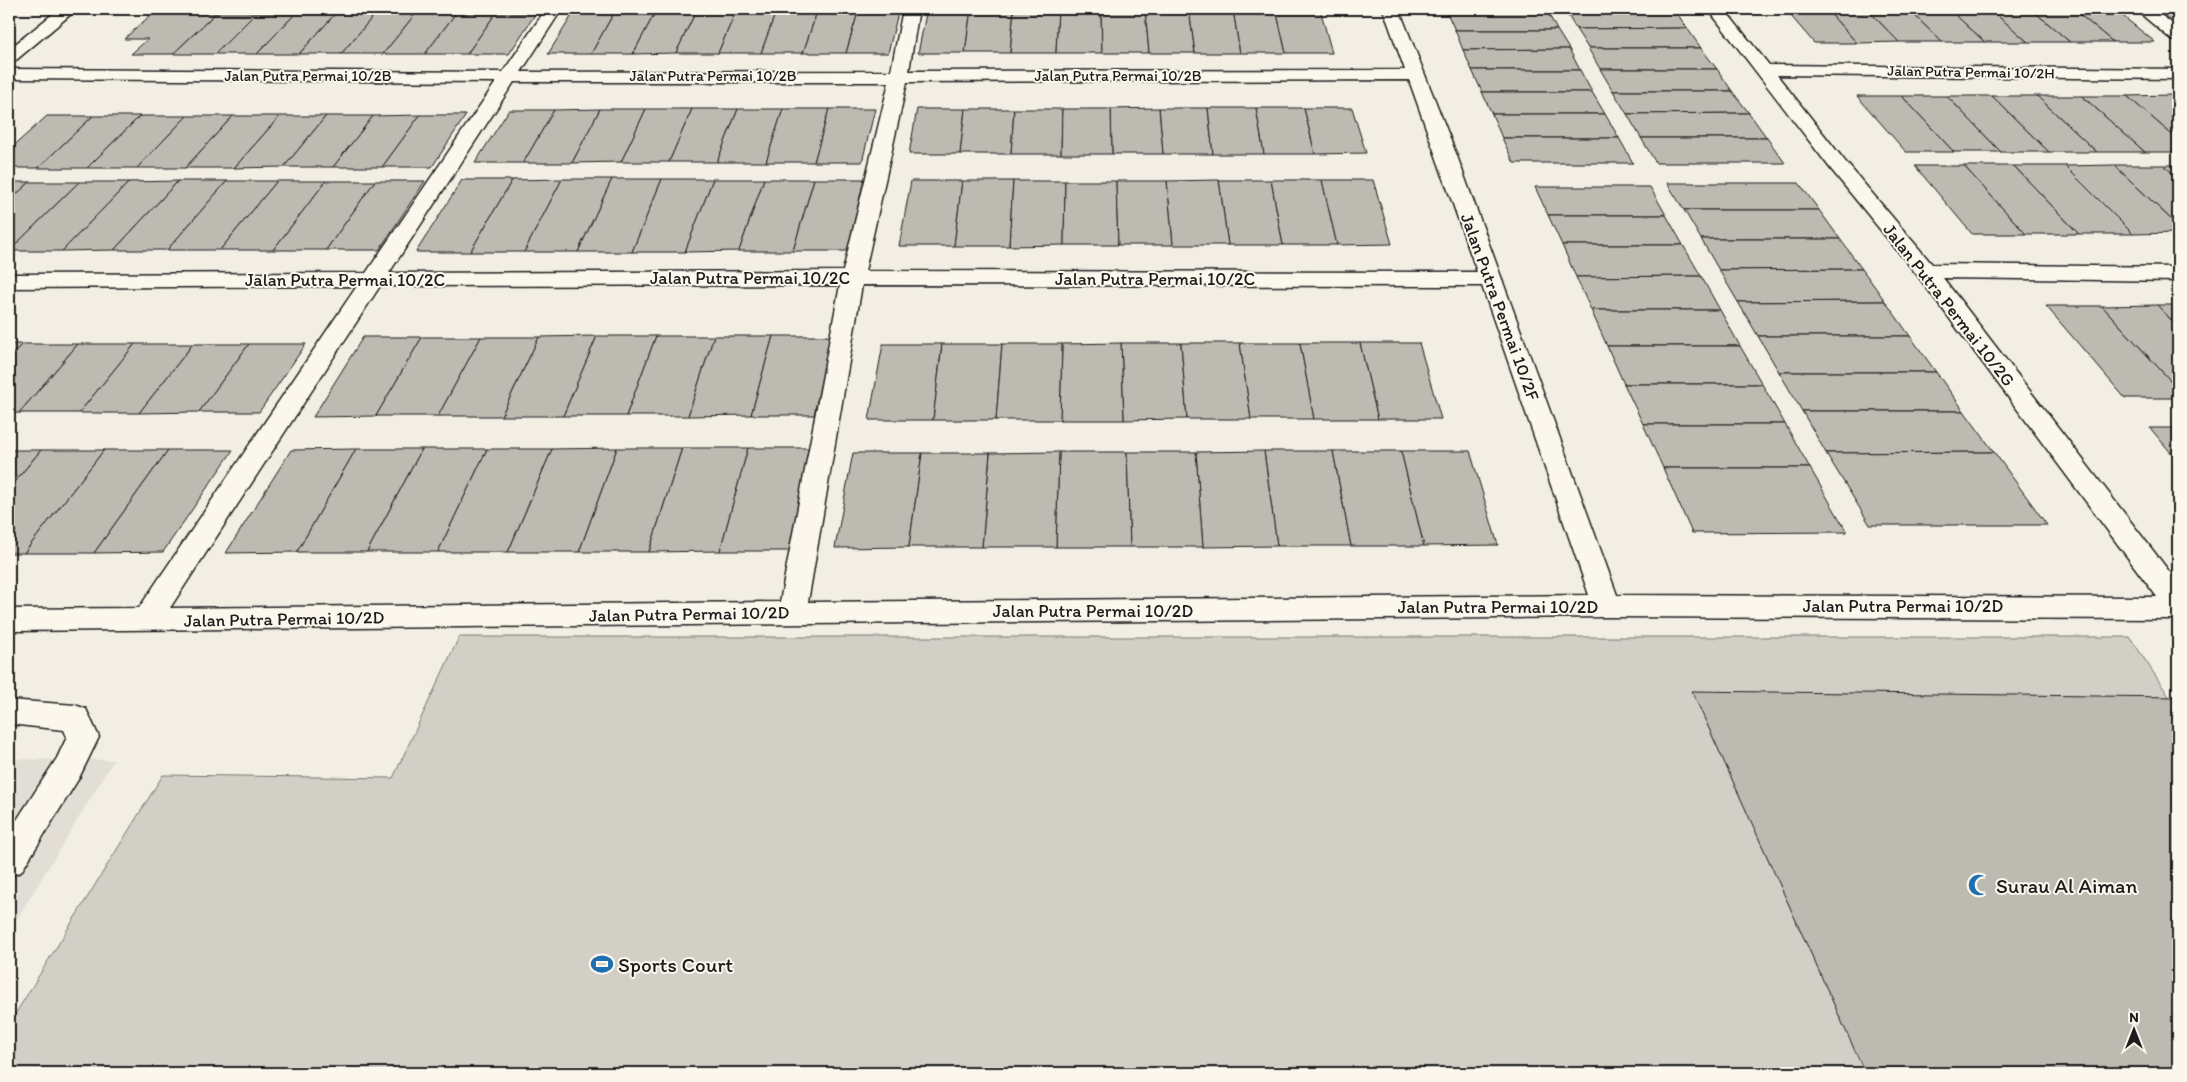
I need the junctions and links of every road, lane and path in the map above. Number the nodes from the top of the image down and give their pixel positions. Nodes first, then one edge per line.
1 (69, 9) edge
2 (554, 9) edge
3 (910, 9) edge
4 (1391, 9) edge
5 (1716, 9) edge
6 (2143, 9) edge
7 (2178, 36) edge
8 (9, 56) edge
9 (1764, 70) junction
10 (9, 74) edge
11 (2178, 74) edge
12 (1417, 75) junction
13 (899, 76) junction
14 (511, 77) junction
15 (1926, 272) junction
16 (2178, 274) edge
17 (852, 278) junction
18 (373, 280) junction
19 (1491, 280) junction
20 (9, 281) edge
21 (2178, 604) edge
22 (1607, 606) junction
23 (2178, 608) edge
24 (792, 613) junction
25 (9, 620) edge
26 (146, 620) junction
27 (9, 712) edge
28 (9, 861) edge

1 - 8 street
2 - 14 street
3 - 13 street
4 - 12 street, Jalan Putra Permai 10/2F
5 - 9 street, Jalan Putra Permai 10/2G
6 - 7 street
9 - 11 street, Jalan Putra Permai 10/2H
9 - 15 street, Jalan Putra Permai 10/2G
10 - 14 street, Jalan Putra Permai 10/2B
12 - 13 street, Jalan Putra Permai 10/2B
12 - 19 street, Jalan Putra Permai 10/2F
13 - 14 street, Jalan Putra Permai 10/2B
13 - 17 street
14 - 18 street
15 - 16 street
15 - 21 street, Jalan Putra Permai 10/2G
17 - 18 street, Jalan Putra Permai 10/2C
17 - 19 street, Jalan Putra Permai 10/2C
17 - 24 street
18 - 20 street, Jalan Putra Permai 10/2C
18 - 26 street
19 - 22 street, Jalan Putra Permai 10/2F
22 - 23 street, Jalan Putra Permai 10/2D
22 - 24 street, Jalan Putra Permai 10/2D
24 - 26 street, Jalan Putra Permai 10/2D
25 - 26 street, Jalan Putra Permai 10/2D
27 - 28 street

